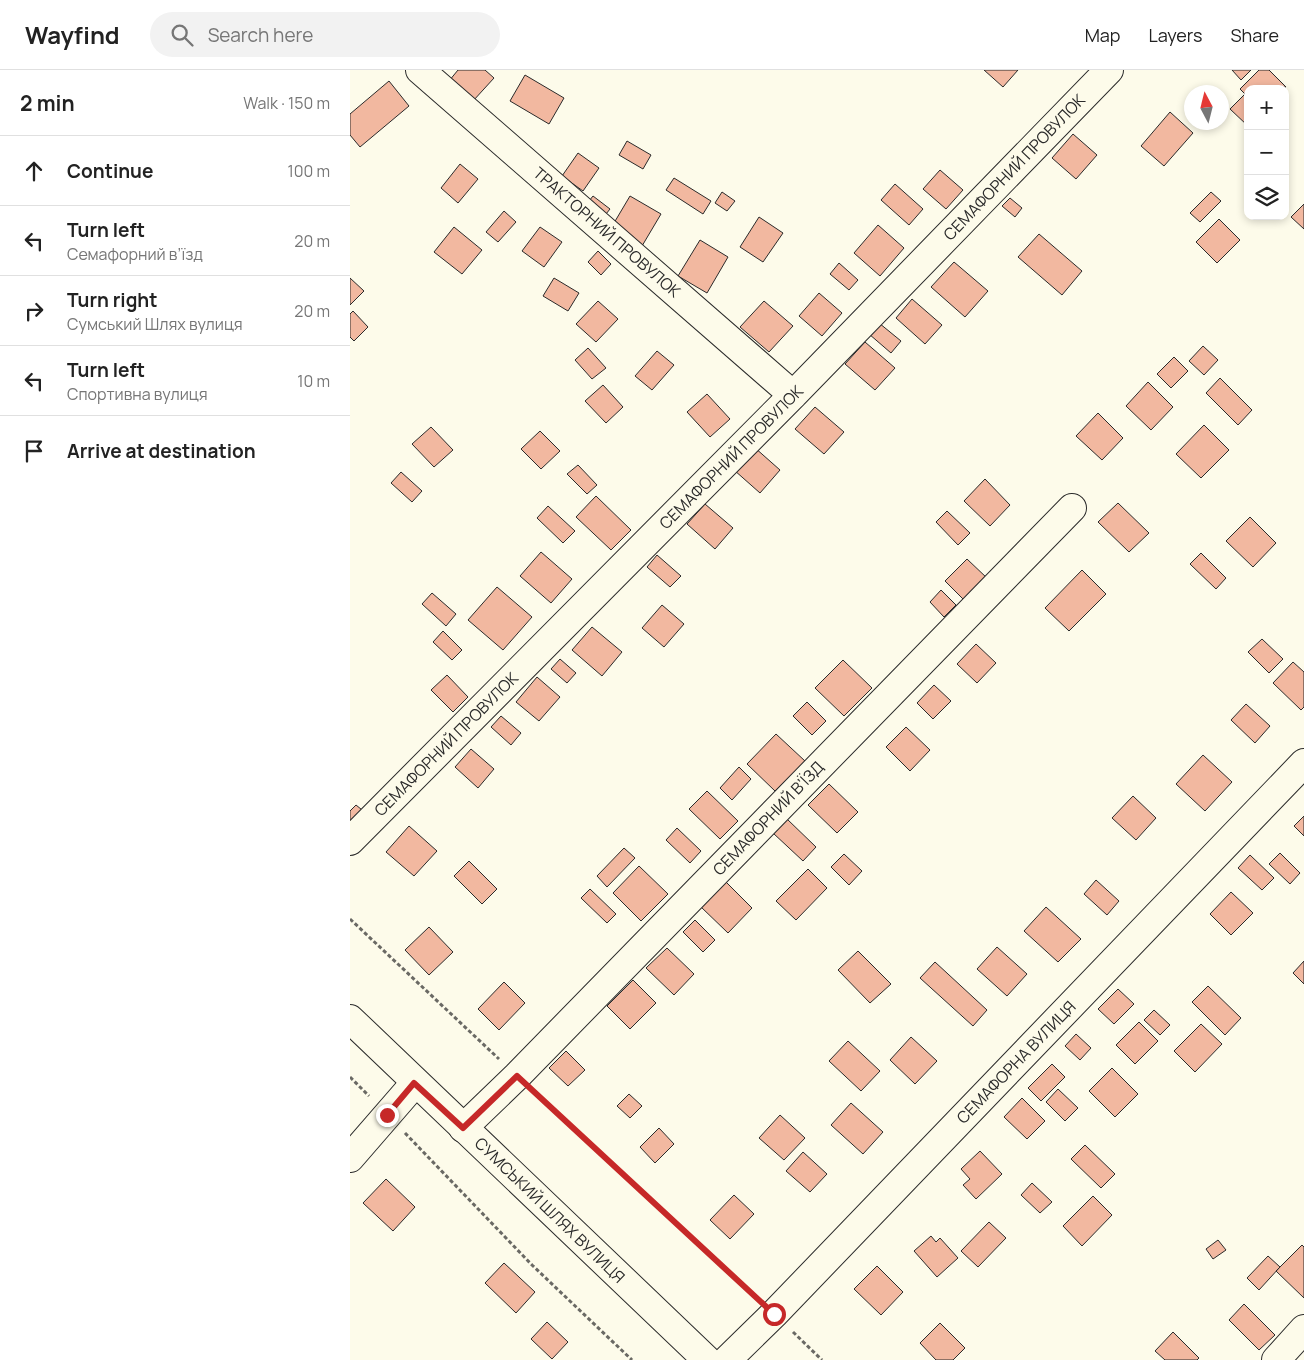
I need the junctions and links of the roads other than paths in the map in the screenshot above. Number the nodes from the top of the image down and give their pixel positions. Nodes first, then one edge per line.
1 (420, 70) edge
2 (1109, 70) edge
3 (793, 395) junction
4 (1072, 508) dead end
5 (1304, 763) edge
6 (350, 841) edge
7 (350, 1019) edge
8 (414, 1083) junction
9 (463, 1128) junction
10 (350, 1158) edge
11 (1304, 1329) edge
12 (707, 1360) edge
13 (727, 1360) edge
14 (1276, 1360) edge

1 - 3 street, ТРАКТОРНИЙ ПРОВУЛОК
2 - 3 street, СЕМАФОРНИЙ ПРОВУЛОК
3 - 6 street, СЕМАФОРНИЙ ПРОВУЛОК
4 - 9 street, СЕМАФОРНИЙ В’ЇЗД
5 - 13 street, СЕМАФОРНА ВУЛИЦЯ
7 - 8 street, СУМСЬКИЙ ШЛЯХ ВУЛИЦЯ
8 - 9 street, СУМСЬКИЙ ШЛЯХ ВУЛИЦЯ
8 - 10 street
9 - 12 street, СУМСЬКИЙ ШЛЯХ ВУЛИЦЯ
11 - 14 street

